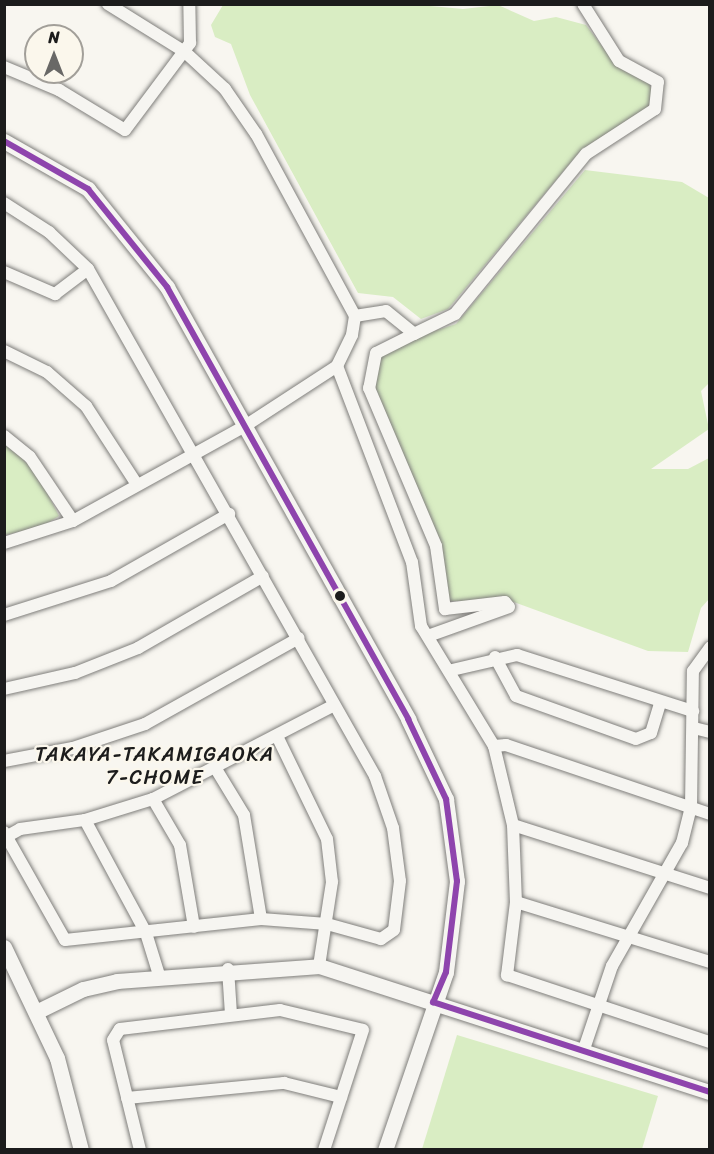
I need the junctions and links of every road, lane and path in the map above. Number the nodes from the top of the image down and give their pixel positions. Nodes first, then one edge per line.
1 (108, 4) edge
2 (189, 4) edge
3 (583, 4) edge
4 (185, 52) junction
5 (4, 67) edge
6 (4, 141) edge
7 (4, 203) edge
8 (88, 269) junction
9 (4, 272) edge
10 (355, 316) junction
11 (414, 334) junction
12 (4, 351) edge
13 (337, 366) junction
14 (245, 426) junction
15 (4, 436) edge
16 (195, 454) junction
17 (136, 483) junction
18 (229, 514) junction
19 (73, 521) junction
20 (4, 543) edge
21 (263, 576) junction
22 (4, 615) edge
23 (428, 636) junction
24 (299, 638) junction
25 (709, 649) edge
26 (495, 657) junction
27 (452, 670) junction
28 (4, 688) edge
29 (660, 703) junction
30 (334, 705) junction
31 (693, 711) junction
32 (694, 728) junction
33 (710, 732) edge
34 (278, 735) junction
35 (494, 746) junction
36 (4, 761) edge
37 (216, 769) junction
38 (153, 799) junction
39 (690, 808) junction
40 (710, 814) edge
41 (85, 820) junction
42 (513, 825) junction
43 (5, 836) edge
44 (668, 875) junction
45 (710, 888) edge
46 (516, 902) junction
47 (261, 920) junction
48 (327, 924) junction
49 (194, 927) junction
50 (146, 933) junction
51 (628, 938) junction
52 (4, 946) edge
53 (710, 962) edge
54 (319, 966) junction
55 (228, 969) junction
56 (159, 975) junction
57 (433, 1002) junction
58 (597, 1003) junction
59 (38, 1011) junction
60 (231, 1014) junction
61 (710, 1042) edge
62 (583, 1052) junction
63 (710, 1092) edge
64 (341, 1097) junction
65 (127, 1098) junction
66 (81, 1149) edge
67 (140, 1149) edge
68 (324, 1149) edge
69 (385, 1149) edge

1 - 4 street
2 - 4 street
3 - 11 street
4 - 5 street
4 - 10 street
6 - 14 street
7 - 8 street
8 - 9 street
8 - 16 street
10 - 11 street
10 - 13 street
11 - 23 street
12 - 17 street
13 - 14 street
13 - 23 street
14 - 16 street
14 - 57 street
15 - 19 street
16 - 17 street
16 - 18 street
17 - 19 street
18 - 21 street
18 - 22 street
19 - 20 street
21 - 24 street
21 - 28 street
23 - 27 street
24 - 30 street
24 - 36 street
25 - 31 street
26 - 27 street
26 - 29 street
26 - 29 street
27 - 35 street
29 - 31 street
30 - 34 street
30 - 48 street
31 - 32 street
32 - 33 street
32 - 39 street
34 - 37 street
34 - 48 street
35 - 39 street
35 - 42 street
37 - 38 street
37 - 47 street
38 - 41 street
38 - 49 street
39 - 40 street
39 - 44 street
41 - 43 street
41 - 50 street
42 - 44 street
42 - 46 street
43 - 50 street
44 - 45 street
44 - 51 street
46 - 51 street
46 - 58 street
47 - 48 street
47 - 49 street
48 - 54 street
49 - 50 street
50 - 56 street
51 - 53 street
51 - 58 street
52 - 59 street
54 - 55 street
54 - 57 street
55 - 56 street
55 - 60 street
56 - 59 street
57 - 62 street
57 - 69 street
58 - 61 street
58 - 62 street
59 - 66 street
60 - 64 street
60 - 65 street
62 - 63 street
64 - 65 street
64 - 68 street
65 - 67 street

